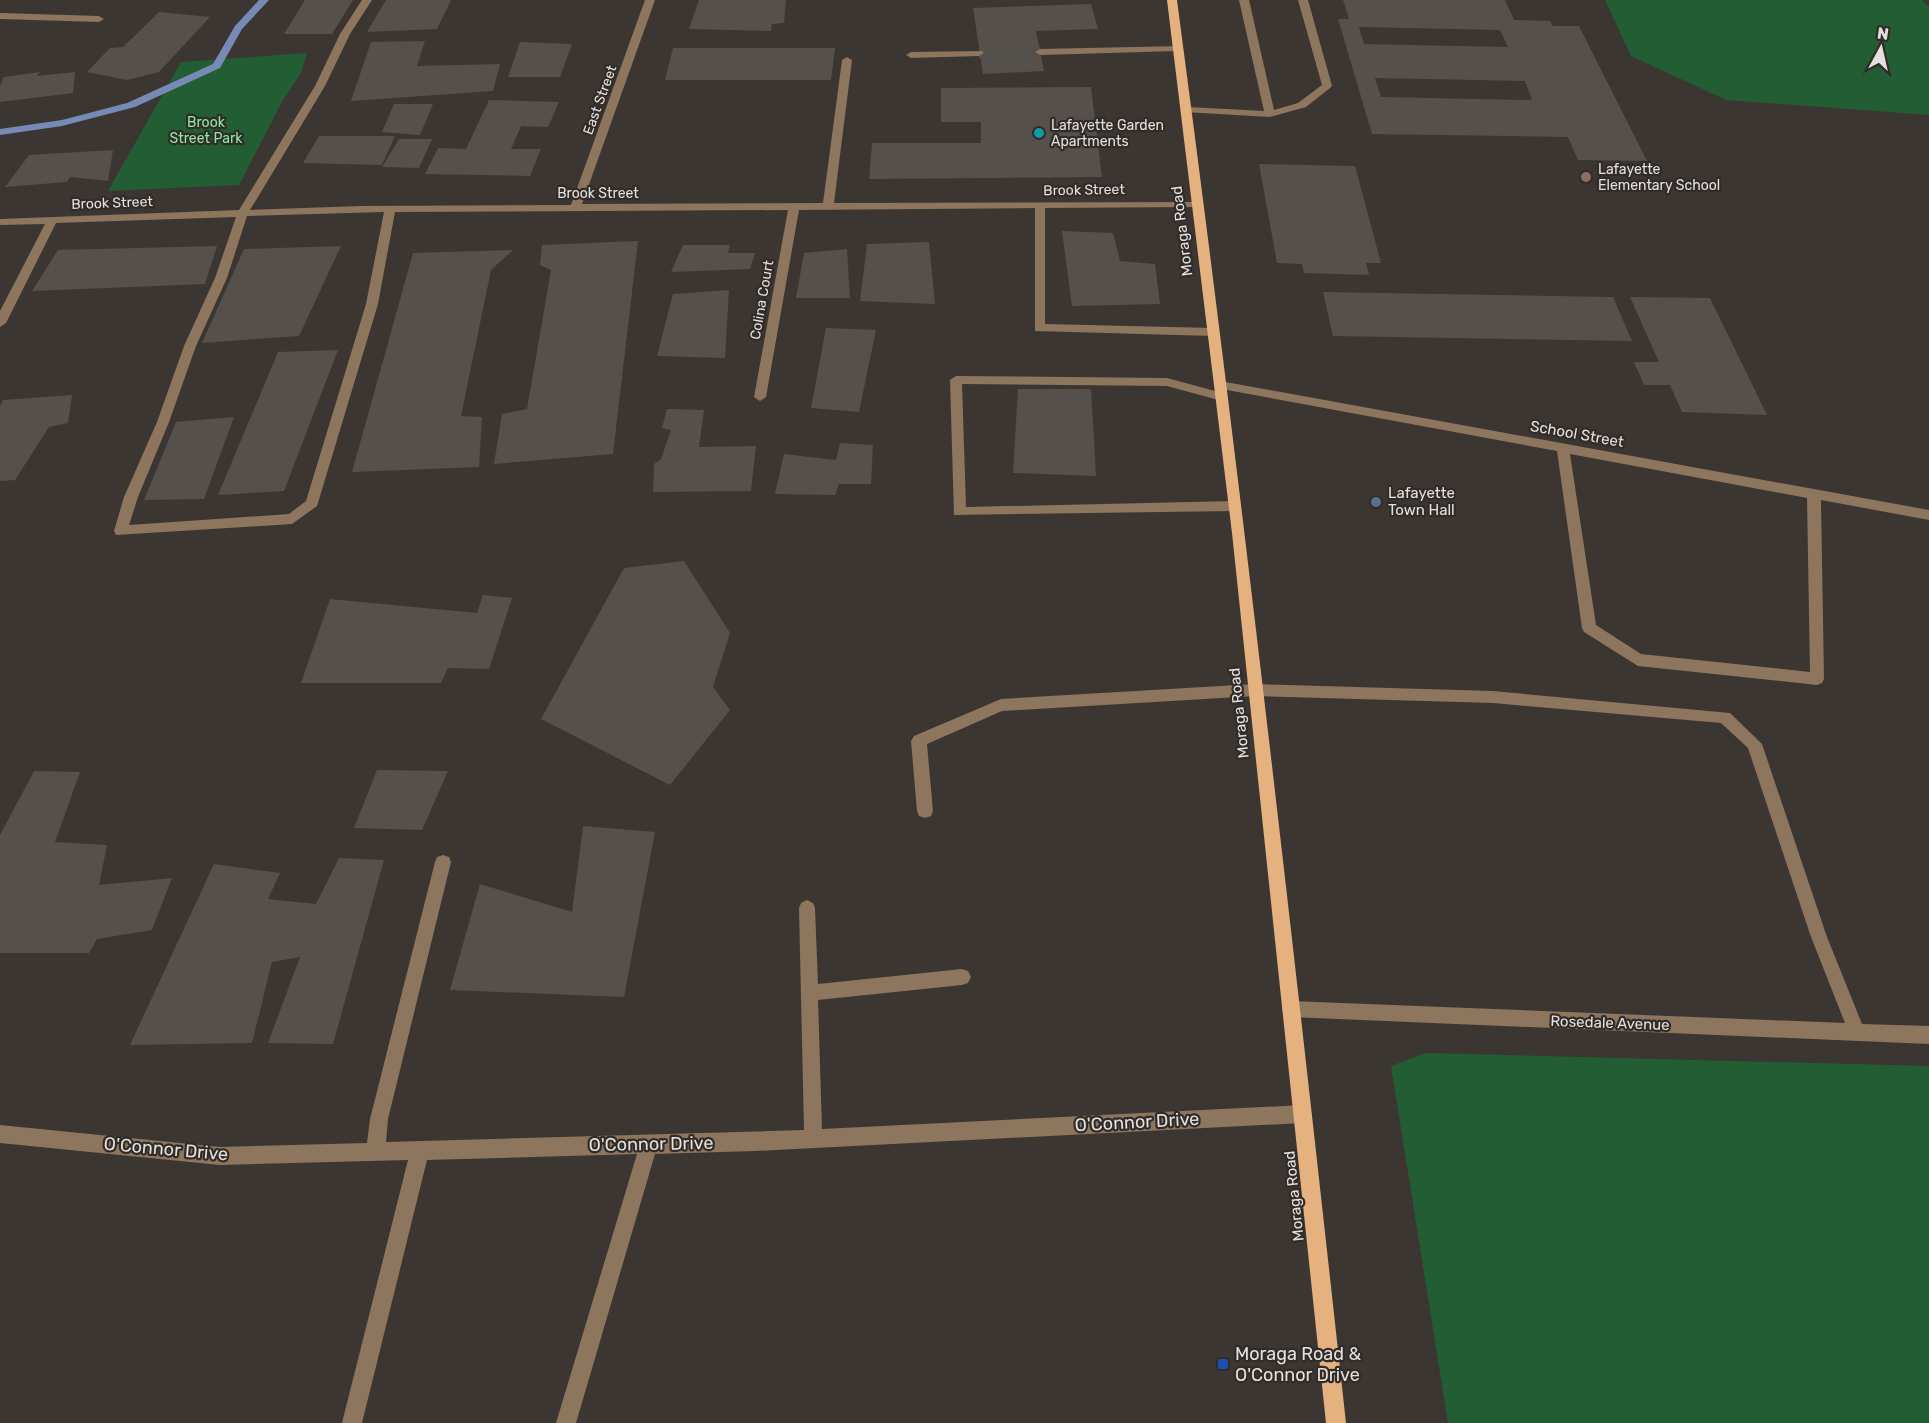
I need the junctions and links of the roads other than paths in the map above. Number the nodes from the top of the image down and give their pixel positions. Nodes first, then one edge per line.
1 (367, 0) edge
2 (650, 0) edge
3 (1172, 0) edge
4 (1244, 0) edge
5 (1303, 0) edge
6 (0, 16) edge
7 (99, 18) dead end
8 (1178, 48) junction
9 (1040, 52) tunnel mouth
10 (979, 53) tunnel mouth
11 (911, 55) dead end
12 (847, 60) dead end
13 (1188, 110) junction
14 (1270, 114) junction
15 (1196, 204) junction
16 (1040, 205) junction
17 (828, 207) junction
18 (575, 208) junction
19 (794, 208) junction
20 (390, 209) junction
21 (243, 213) junction
22 (52, 220) junction
23 (0, 222) edge
24 (0, 322) edge
25 (1213, 332) junction
26 (1221, 391) junction
27 (760, 397) dead end
28 (1563, 448) junction
29 (1814, 494) junction
30 (1234, 506) junction
31 (1929, 515) edge
32 (1255, 690) junction
33 (925, 811) dead end
34 (443, 862) dead end
35 (807, 908) dead end
36 (962, 977) dead end
37 (810, 993) junction
38 (1291, 1009) junction
39 (1857, 1032) junction
40 (1929, 1035) edge
41 (1303, 1114) junction
42 (0, 1134) edge
43 (813, 1138) junction
44 (649, 1144) junction
45 (420, 1150) junction
46 (376, 1151) junction
47 (352, 1423) edge
48 (566, 1423) edge
49 (1336, 1423) edge

1 - 21 street
2 - 18 street, East Street
3 - 8 main road, Moraga Road
4 - 14 street
5 - 14 street
6 - 7 street
8 - 9 street
8 - 13 main road, Moraga Road
10 - 11 street
12 - 17 street
13 - 14 street
13 - 15 main road, Moraga Road
15 - 16 street, Brook Street
15 - 25 main road, Moraga Road
16 - 17 street, Brook Street
16 - 25 street
17 - 19 street, Brook Street
18 - 19 street, Brook Street
18 - 20 street, Brook Street
19 - 27 street, Colina Court
20 - 21 street, Brook Street
20 - 21 street
21 - 22 street, Brook Street
22 - 23 street, Brook Street
22 - 24 street
25 - 26 main road, Moraga Road
26 - 28 street, School Street
26 - 30 main road, Moraga Road
26 - 30 street, School Street
28 - 29 street, School Street
28 - 29 street
29 - 31 street, School Street
30 - 32 main road, Moraga Road
32 - 33 street
32 - 38 main road, Moraga Road
32 - 39 street
34 - 46 street
35 - 37 street
36 - 37 street
37 - 43 street
38 - 39 street, Rosedale Avenue
38 - 41 main road, Moraga Road
39 - 40 street, Rosedale Avenue
41 - 43 street, O'Connor Drive
41 - 49 main road, Moraga Road
42 - 46 street, O'Connor Drive
43 - 44 street, O'Connor Drive
44 - 45 street, O'Connor Drive
44 - 48 street
45 - 46 street, O'Connor Drive
45 - 47 street

